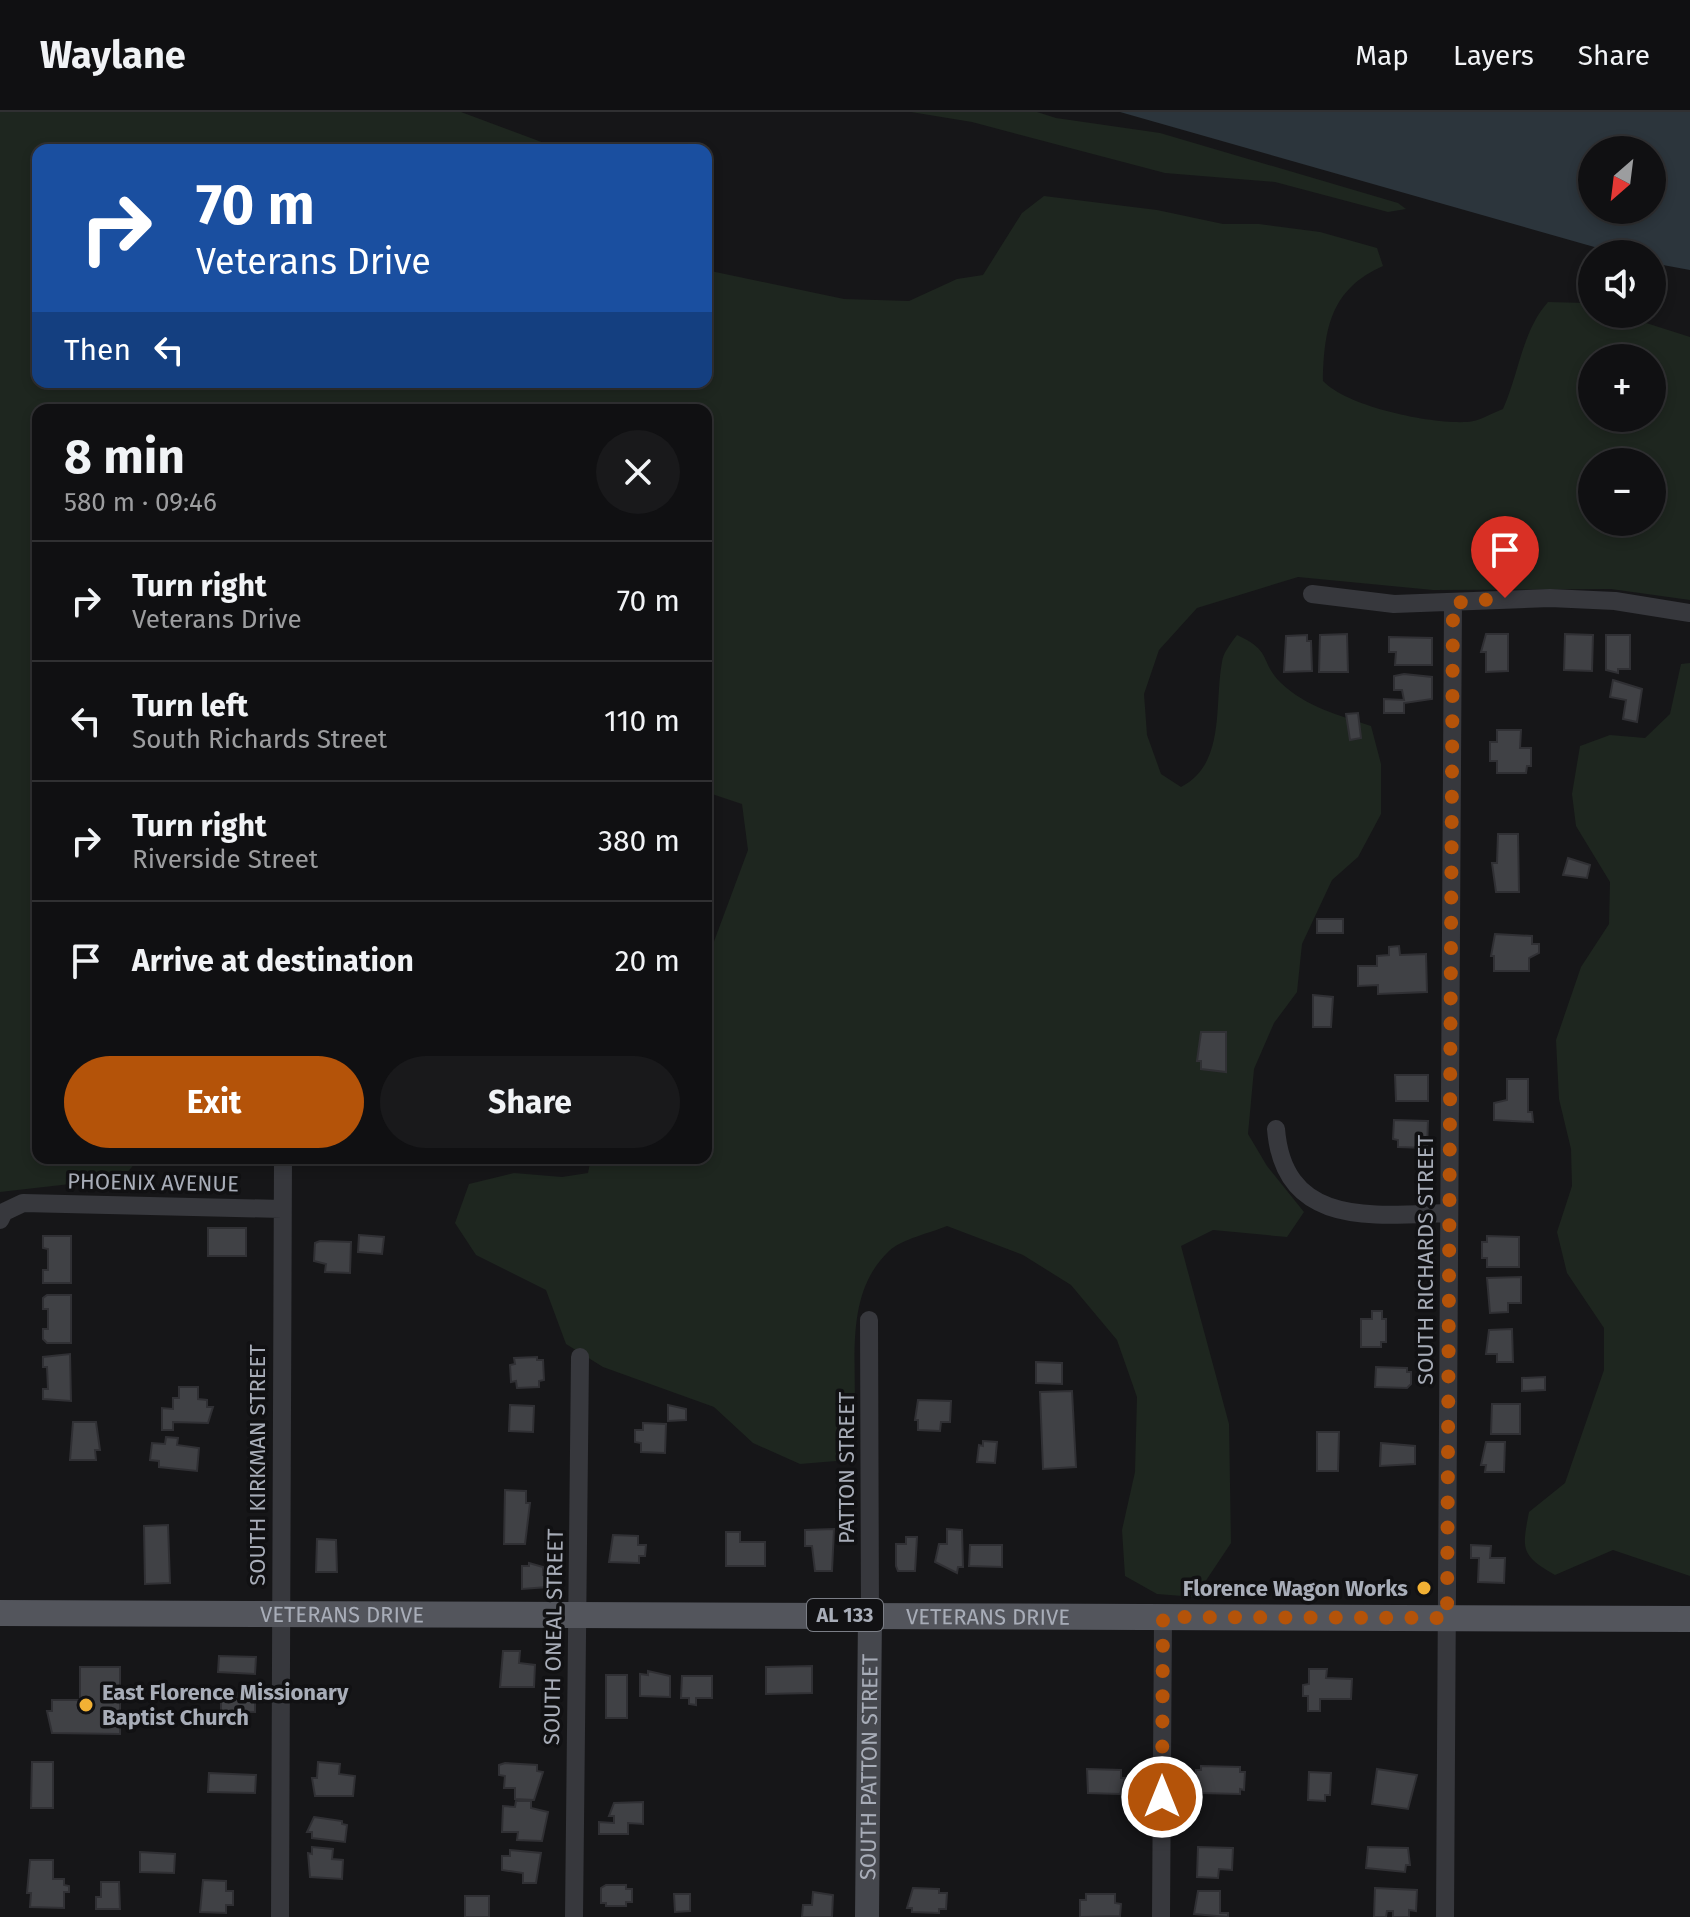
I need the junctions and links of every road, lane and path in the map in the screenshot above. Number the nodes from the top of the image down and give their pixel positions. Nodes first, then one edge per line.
1 (1312, 594) dead end
2 (1453, 603) junction
3 (1690, 613) edge
4 (1276, 1129) dead end
5 (283, 1164) edge
6 (282, 1209) junction
7 (1449, 1213) junction
8 (0, 1220) edge
9 (869, 1320) dead end
10 (580, 1357) dead end
11 (281, 1612) junction
12 (0, 1613) edge
13 (577, 1613) junction
14 (870, 1615) junction
15 (1163, 1617) junction
16 (1447, 1618) junction
17 (1690, 1619) edge
18 (280, 1917) edge
19 (574, 1917) edge
20 (867, 1917) edge
21 (1161, 1917) edge
22 (1445, 1917) edge

1 - 2 street
2 - 3 street
2 - 7 street, SOUTH RICHARDS STREET
4 - 7 street
5 - 6 street, SOUTH KIRKMAN STREET
6 - 8 street, PHOENIX AVENUE
6 - 11 street, SOUTH KIRKMAN STREET
7 - 16 street, SOUTH RICHARDS STREET
9 - 14 street, PATTON STREET
10 - 13 street, SOUTH ONEAL STREET
11 - 12 main road, VETERANS DRIVE / AL 133
11 - 13 main road, VETERANS DRIVE / AL 133
11 - 18 street, SOUTH KIRKMAN STREET
13 - 14 main road, VETERANS DRIVE / AL 133
13 - 19 street, SOUTH ONEAL STREET
14 - 15 main road, VETERANS DRIVE / AL 133
14 - 20 street, SOUTH PATTON STREET
15 - 16 main road, VETERANS DRIVE / AL 133
15 - 21 street
16 - 17 main road, VETERANS DRIVE / AL 133
16 - 22 street, SOUTH RICHARDS STREET

